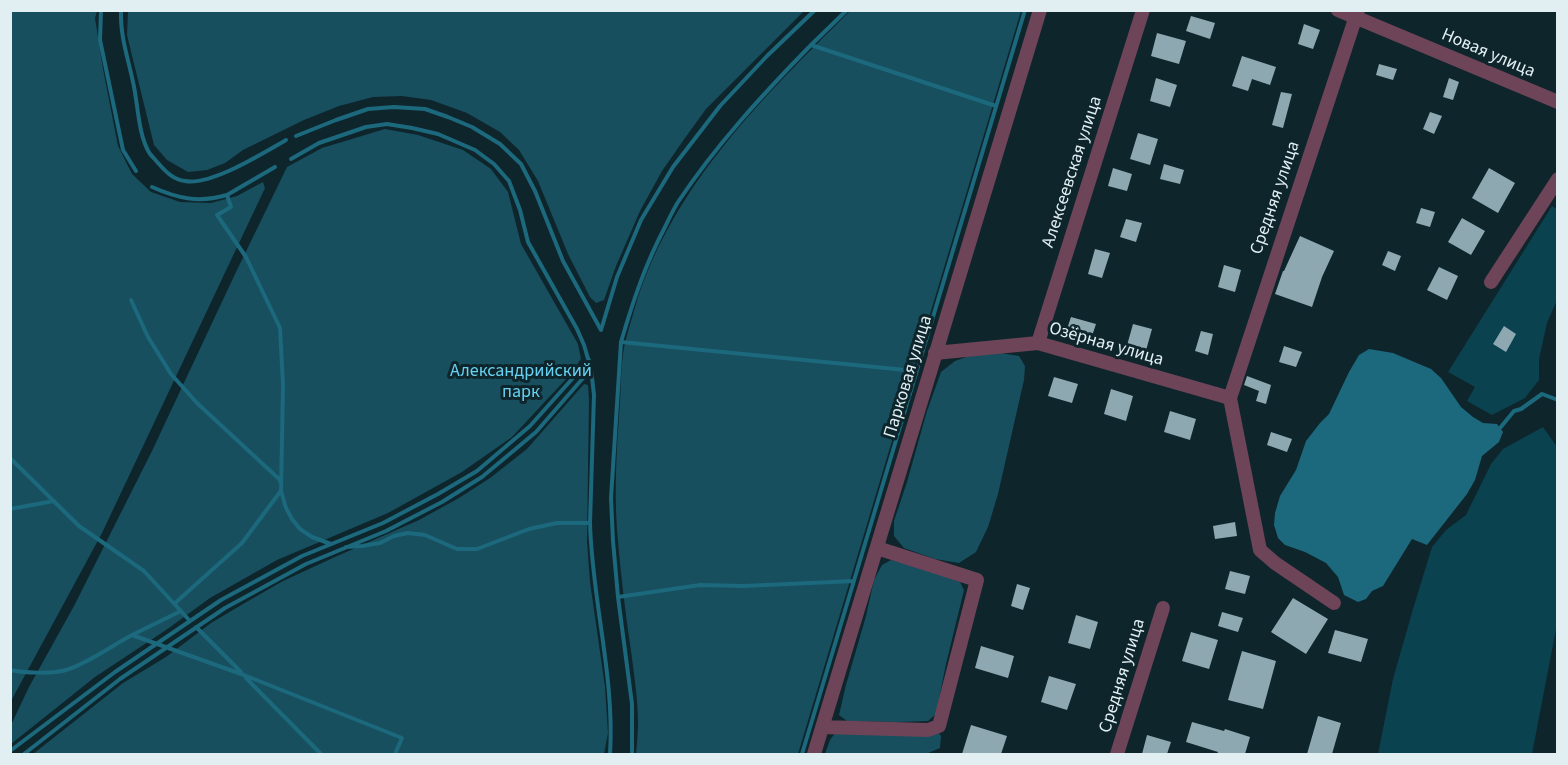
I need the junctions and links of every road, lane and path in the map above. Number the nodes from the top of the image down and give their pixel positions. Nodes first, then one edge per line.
1 (1040, 10) edge
2 (1143, 10) edge
3 (1338, 10) edge
4 (1357, 14) edge
5 (1557, 102) edge
6 (1557, 179) edge
7 (1553, 196) edge
8 (1491, 282) dead end
9 (1038, 344) junction
10 (935, 353) junction
11 (1230, 398) junction
12 (878, 548) junction
13 (1334, 603) dead end
14 (1163, 608) dead end
15 (822, 727) junction
16 (814, 754) edge
17 (1117, 754) edge

1 - 10 street, Парковая улица
2 - 9 street, Алексеевская улица
3 - 4 street, Новая улица
4 - 5 street, Новая улица
4 - 11 street, Средняя улица
6 - 7 street
7 - 8 street
9 - 10 street, Озёрная улица
9 - 11 street, Озёрная улица
10 - 12 street, Парковая улица
11 - 13 street
12 - 15 street, Парковая улица
12 - 15 street
14 - 17 street, Средняя улица
15 - 16 street, Парковая улица

